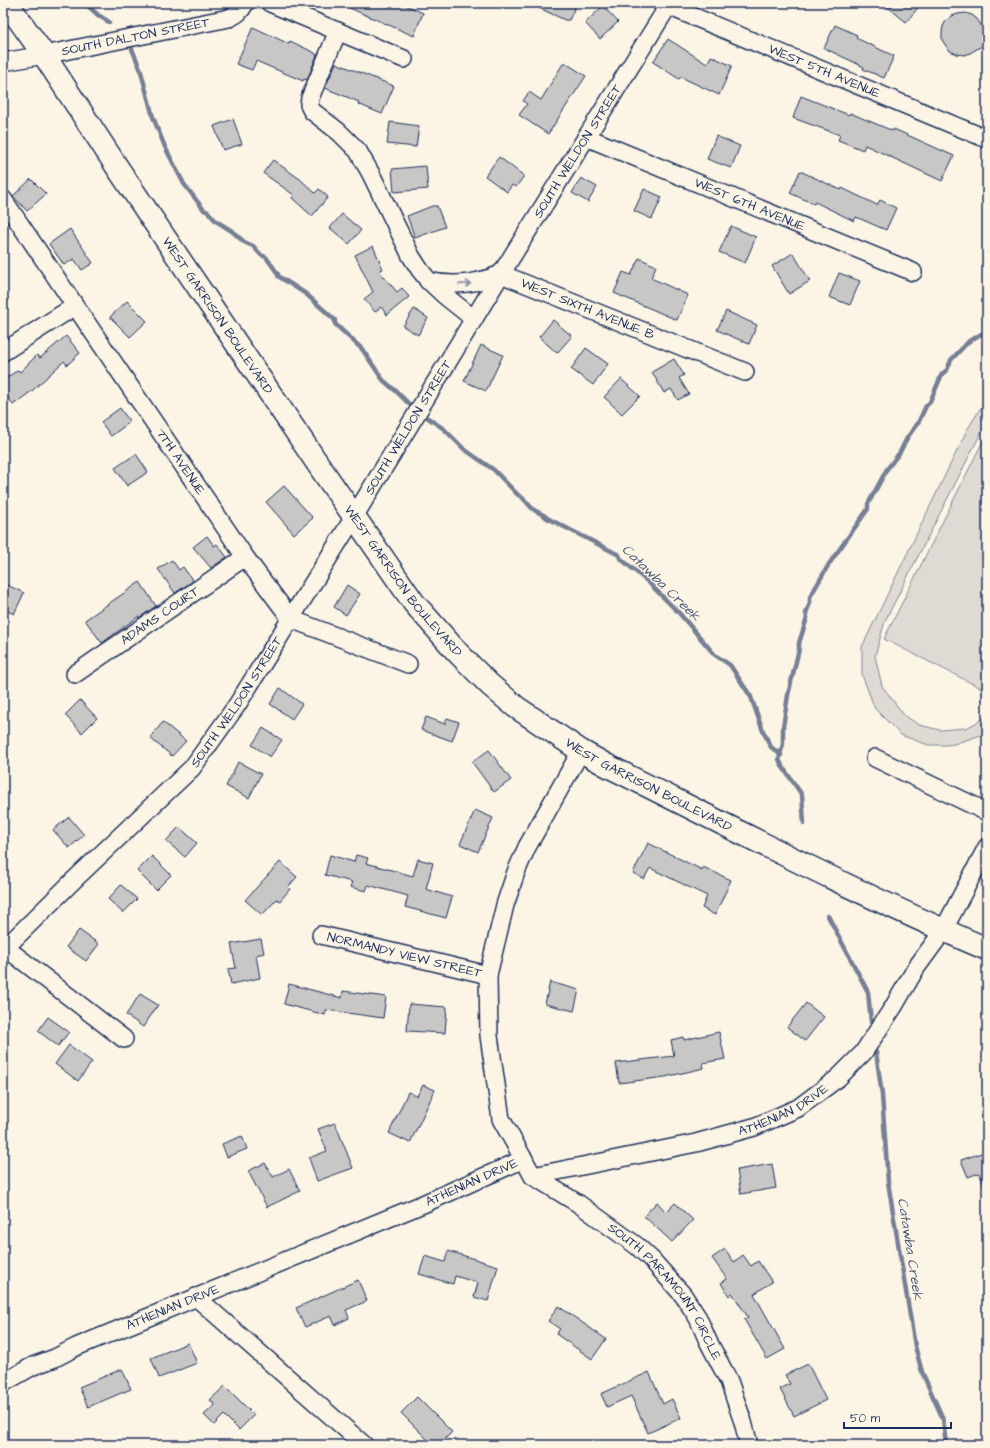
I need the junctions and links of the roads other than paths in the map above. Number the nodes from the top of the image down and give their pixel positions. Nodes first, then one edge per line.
1 (8, 3) edge
2 (245, 3) edge
3 (270, 3) edge
4 (666, 4) edge
5 (338, 31) junction
6 (44, 55) junction
7 (404, 59) dead end
8 (3, 62) edge
9 (586, 137) junction
10 (987, 139) edge
11 (3, 199) edge
12 (913, 272) dead end
13 (501, 274) junction
14 (428, 280) junction
15 (75, 306) junction
16 (474, 319) junction
17 (3, 352) edge
18 (745, 372) dead end
19 (354, 517) junction
20 (244, 557) junction
21 (291, 619) junction
22 (408, 664) dead end
23 (74, 674) dead end
24 (581, 751) junction
25 (875, 758) dead end
26 (987, 812) edge
27 (987, 847) edge
28 (943, 931) junction
29 (321, 935) dead end
30 (4, 949) edge
31 (987, 950) edge
32 (488, 975) junction
33 (124, 1039) dead end
34 (524, 1159) junction
35 (533, 1176) junction
36 (196, 1297) junction
37 (3, 1383) edge
38 (364, 1445) edge
39 (749, 1445) edge

1 - 6 main road, WEST GARRISON BOULEVARD
2 - 6 street, SOUTH DALTON STREET
3 - 5 street
4 - 9 street, SOUTH WELDON STREET
4 - 10 street, WEST 5TH AVENUE
5 - 7 street
5 - 14 street
6 - 8 street, SOUTH DALTON STREET
6 - 19 main road, WEST GARRISON BOULEVARD
9 - 12 street, WEST 6TH AVENUE
9 - 13 street, SOUTH WELDON STREET
11 - 15 street, 7TH AVENUE
14 -> 13 street
13 - 16 street, SOUTH WELDON STREET
13 - 18 street, WEST SIXTH AVENUE B
14 - 16 street
15 - 17 street
15 - 20 street, 7TH AVENUE
16 - 19 street, SOUTH WELDON STREET
19 - 21 street, SOUTH WELDON STREET
19 - 24 main road, WEST GARRISON BOULEVARD
20 - 21 street, 7TH AVENUE
20 - 23 street, ADAMS COURT
21 - 22 street
21 - 30 street, SOUTH WELDON STREET
24 - 28 main road, WEST GARRISON BOULEVARD
24 - 32 street
25 - 26 street
27 - 28 street, ATHENIAN DRIVE
28 - 31 main road, WEST GARRISON BOULEVARD
28 - 35 street, ATHENIAN DRIVE
29 - 32 street, NORMANDY VIEW STREET
30 - 33 street
32 - 34 street
34 - 35 street, ATHENIAN DRIVE
34 - 36 street, ATHENIAN DRIVE
35 - 39 street, SOUTH PARAMOUNT CIRCLE
36 - 37 street, ATHENIAN DRIVE
36 - 38 street

